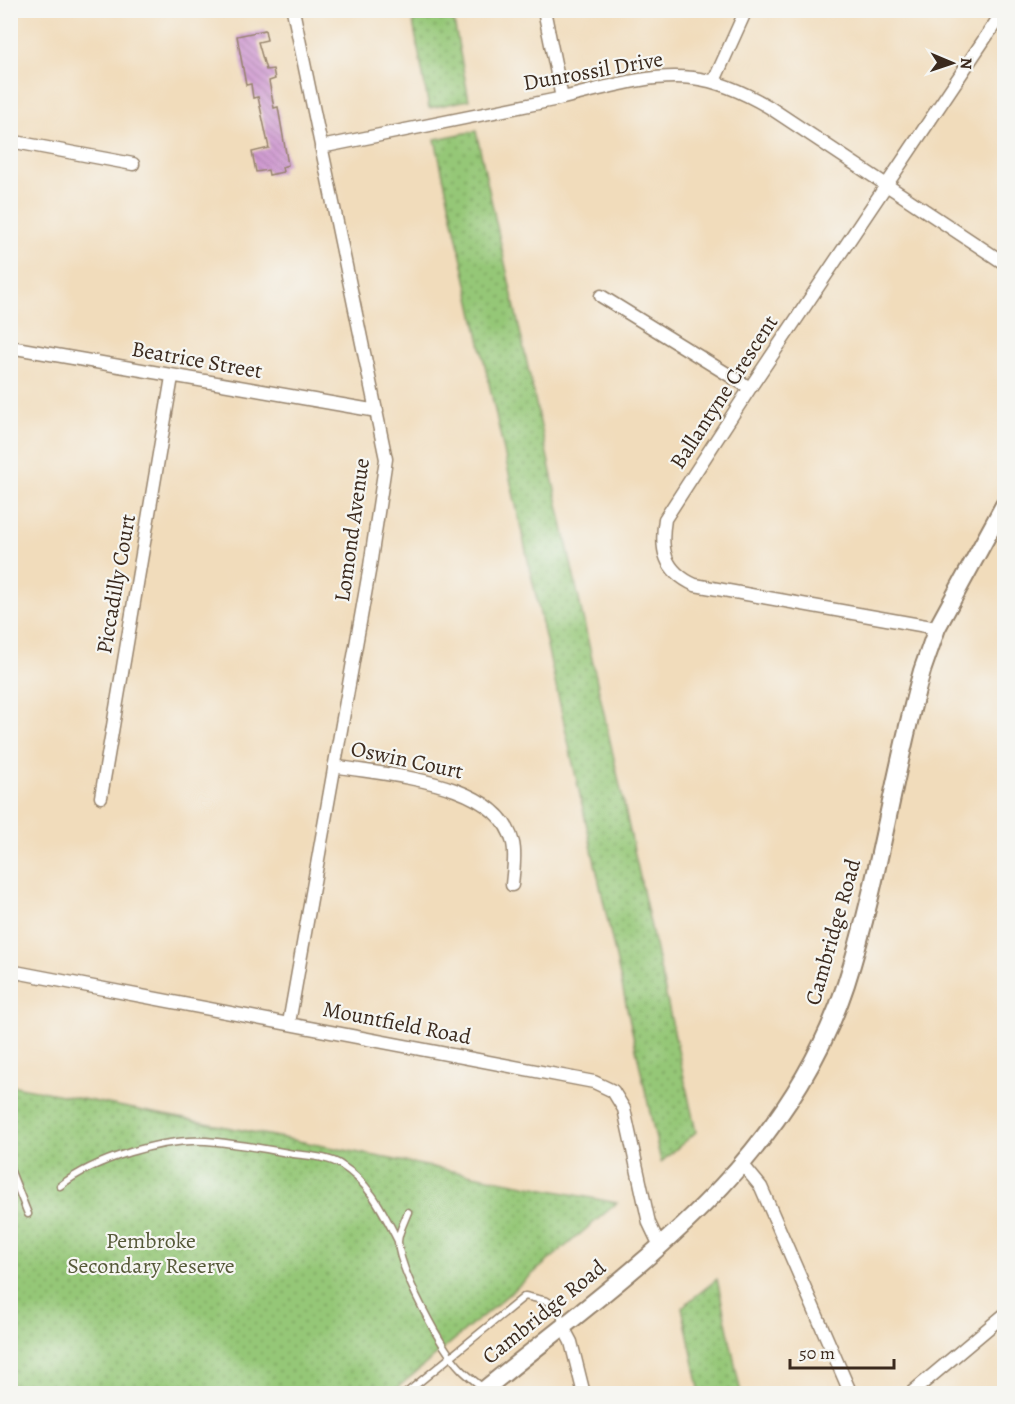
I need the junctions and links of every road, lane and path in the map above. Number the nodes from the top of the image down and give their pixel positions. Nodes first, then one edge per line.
1 (293, 10) edge
2 (544, 10) edge
3 (746, 10) edge
4 (1000, 16) dead end
5 (714, 81) junction
6 (562, 98) junction
7 (10, 141) edge
8 (321, 147) junction
9 (133, 164) dead end
10 (886, 185) junction
11 (1005, 263) edge
12 (601, 296) dead end
13 (10, 347) edge
14 (172, 377) junction
15 (750, 388) junction
16 (377, 411) junction
17 (1003, 510) edge
18 (937, 628) junction
19 (334, 766) junction
20 (101, 797) dead end
21 (512, 885) dead end
22 (12, 971) edge
23 (10, 988) edge
24 (289, 1023) junction
25 (743, 1165) junction
26 (10, 1169) edge
27 (60, 1186) dead end
28 (408, 1212) dead end
29 (28, 1214) dead end
30 (398, 1241) junction
31 (660, 1246) junction
32 (1005, 1315) edge
33 (563, 1327) junction
34 (450, 1354) junction
35 (482, 1391) edge
36 (405, 1394) edge
37 (584, 1394) edge
38 (851, 1394) edge
39 (909, 1394) edge

1 - 8 street, Lomond Avenue
2 - 6 street
3 - 5 street
4 - 10 street, Ballantyne Crescent
5 - 6 street, Dunrossil Drive
5 - 10 street, Dunrossil Drive
6 - 8 street, Dunrossil Drive
7 - 9 street
8 - 16 street, Lomond Avenue
10 - 11 street, Dunrossil Drive
10 - 15 street, Ballantyne Crescent
12 - 15 street
13 - 14 street, Beatrice Street
14 - 16 street, Beatrice Street
14 - 20 street, Piccadilly Court
15 - 18 street, Ballantyne Crescent
16 - 19 street, Lomond Avenue
17 - 18 main road, Cambridge Road
18 - 25 main road, Cambridge Road
19 - 21 street, Oswin Court
19 - 24 street, Lomond Avenue
22 - 23 street
22 - 24 street, Mountfield Road
24 - 31 street, Mountfield Road
25 - 31 main road, Cambridge Road
25 - 38 street
26 - 29 lane
27 - 30 lane
28 - 30 lane
30 - 34 lane
31 - 33 main road, Cambridge Road
32 - 39 street
33 - 34 lane
33 - 35 main road, Cambridge Road
33 - 37 street
34 - 35 lane
34 - 36 lane

